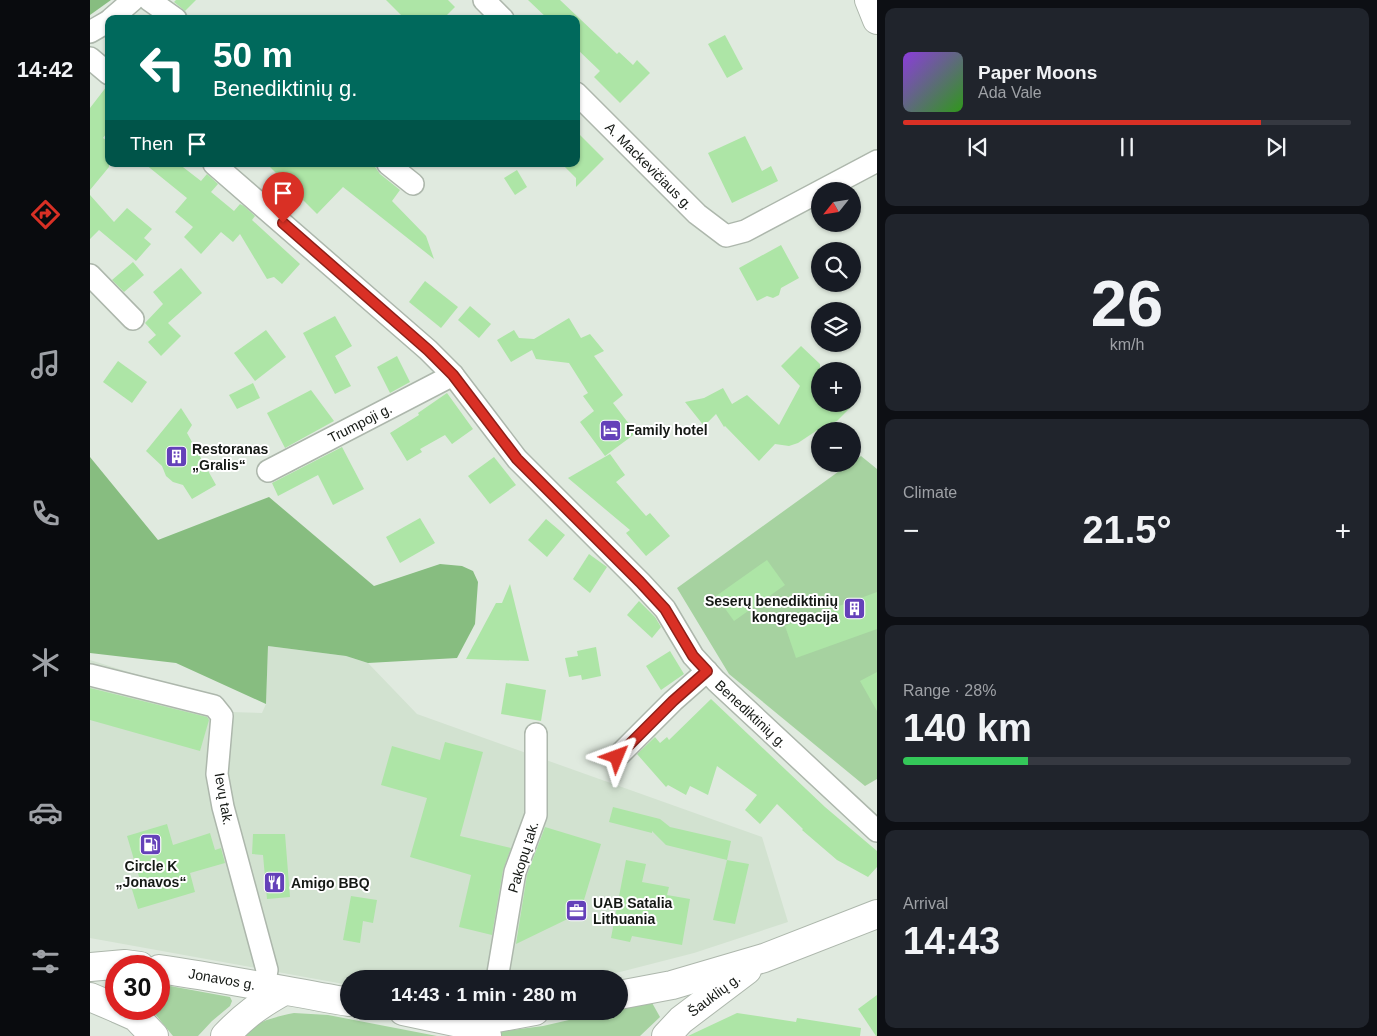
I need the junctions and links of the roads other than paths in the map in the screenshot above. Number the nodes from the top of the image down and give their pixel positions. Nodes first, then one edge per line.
1 (133, 0) edge
2 (149, 0) edge
3 (484, 0) edge
4 (869, 0) edge
5 (116, 15) edge
6 (170, 15) edge
7 (499, 15) edge
8 (877, 20) edge
9 (105, 23) edge
10 (90, 32) edge
11 (90, 58) edge
12 (105, 71) edge
13 (580, 96) edge
14 (877, 161) edge
15 (217, 167) edge
16 (392, 167) edge
17 (414, 184) dead end
18 (90, 275) edge
19 (132, 319) dead end
20 (453, 375) junction
21 (268, 471) dead end
22 (707, 671) junction
23 (90, 675) edge
24 (536, 734) dead end
25 (617, 757) dead end
26 (877, 831) edge
27 (877, 914) edge
28 (764, 958) junction
29 (105, 966) edge
30 (90, 967) edge
31 (498, 970) edge
32 (170, 971) edge
33 (274, 989) junction
34 (628, 993) edge
35 (90, 997) edge
36 (340, 1000) edge
37 (105, 1003) edge
38 (139, 1020) edge
39 (474, 1020) edge
40 (489, 1022) edge
41 (154, 1036) edge
42 (225, 1036) edge
43 (666, 1036) edge

1 - 5 street
2 - 6 street
3 - 7 street
4 - 8 main road
9 - 10 street
11 - 12 street
13 - 14 street, A. Mackevičiaus g.
15 - 20 street, Benediktinių g.
16 - 17 street
18 - 19 street
20 - 21 street, Trumpoji g.
20 - 22 street, Benediktinių g.
22 - 25 street
22 - 26 street, Benediktinių g.
23 - 33 street, Ievų tak.
24 - 31 street, Pakopų tak.
27 - 28 main road, Šauklių g.
28 - 34 main road, Šauklių g.
28 - 43 main road, Šauklių g.
29 - 30 main road
32 - 33 main road, Jonavos g.
33 - 36 main road, Jonavos g.
33 - 42 main road
35 - 37 main road
38 - 41 main road
39 - 40 main road

